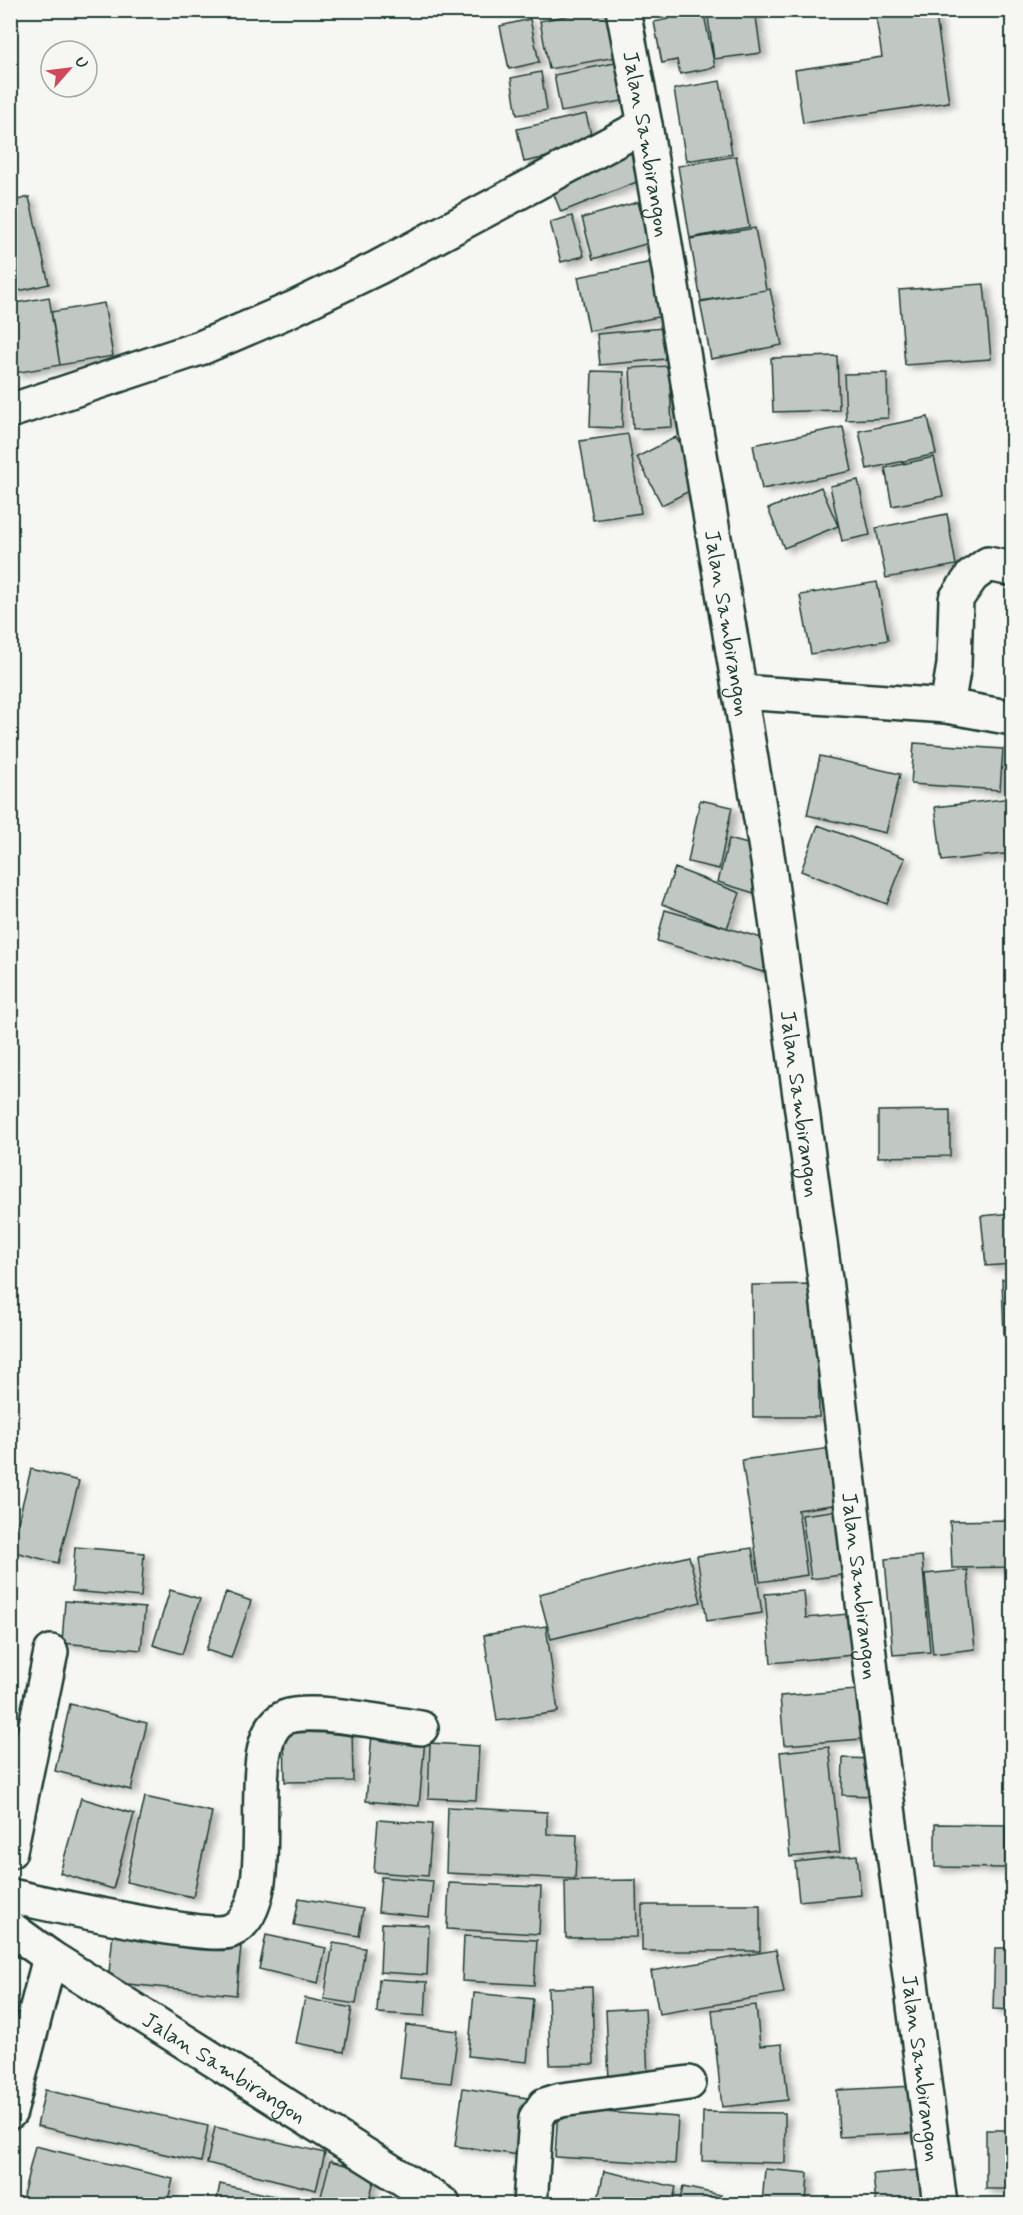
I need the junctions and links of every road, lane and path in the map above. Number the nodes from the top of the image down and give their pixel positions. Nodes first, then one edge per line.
1 (623, 10) edge
2 (645, 125) junction
3 (10, 411) edge
4 (1012, 569) edge
5 (739, 692) junction
6 (947, 706) junction
7 (1012, 718) edge
8 (51, 1652) dead end
9 (421, 1728) dead end
10 (10, 1851) edge
11 (10, 1896) edge
12 (10, 1928) edge
13 (50, 1957) junction
14 (689, 2083) dead end
15 (10, 2112) edge
16 (443, 2205) edge
17 (530, 2205) edge
18 (940, 2205) edge

1 - 2 street, Jalan Sambirangon
2 - 3 street
2 - 5 street, Jalan Sambirangon
4 - 6 street
5 - 6 street
5 - 18 street, Jalan Sambirangon
6 - 7 street
8 - 10 street
9 - 11 street
12 - 13 street, Jalan Sambirangon
13 - 15 street
13 - 16 street, Jalan Sambirangon
14 - 17 street

